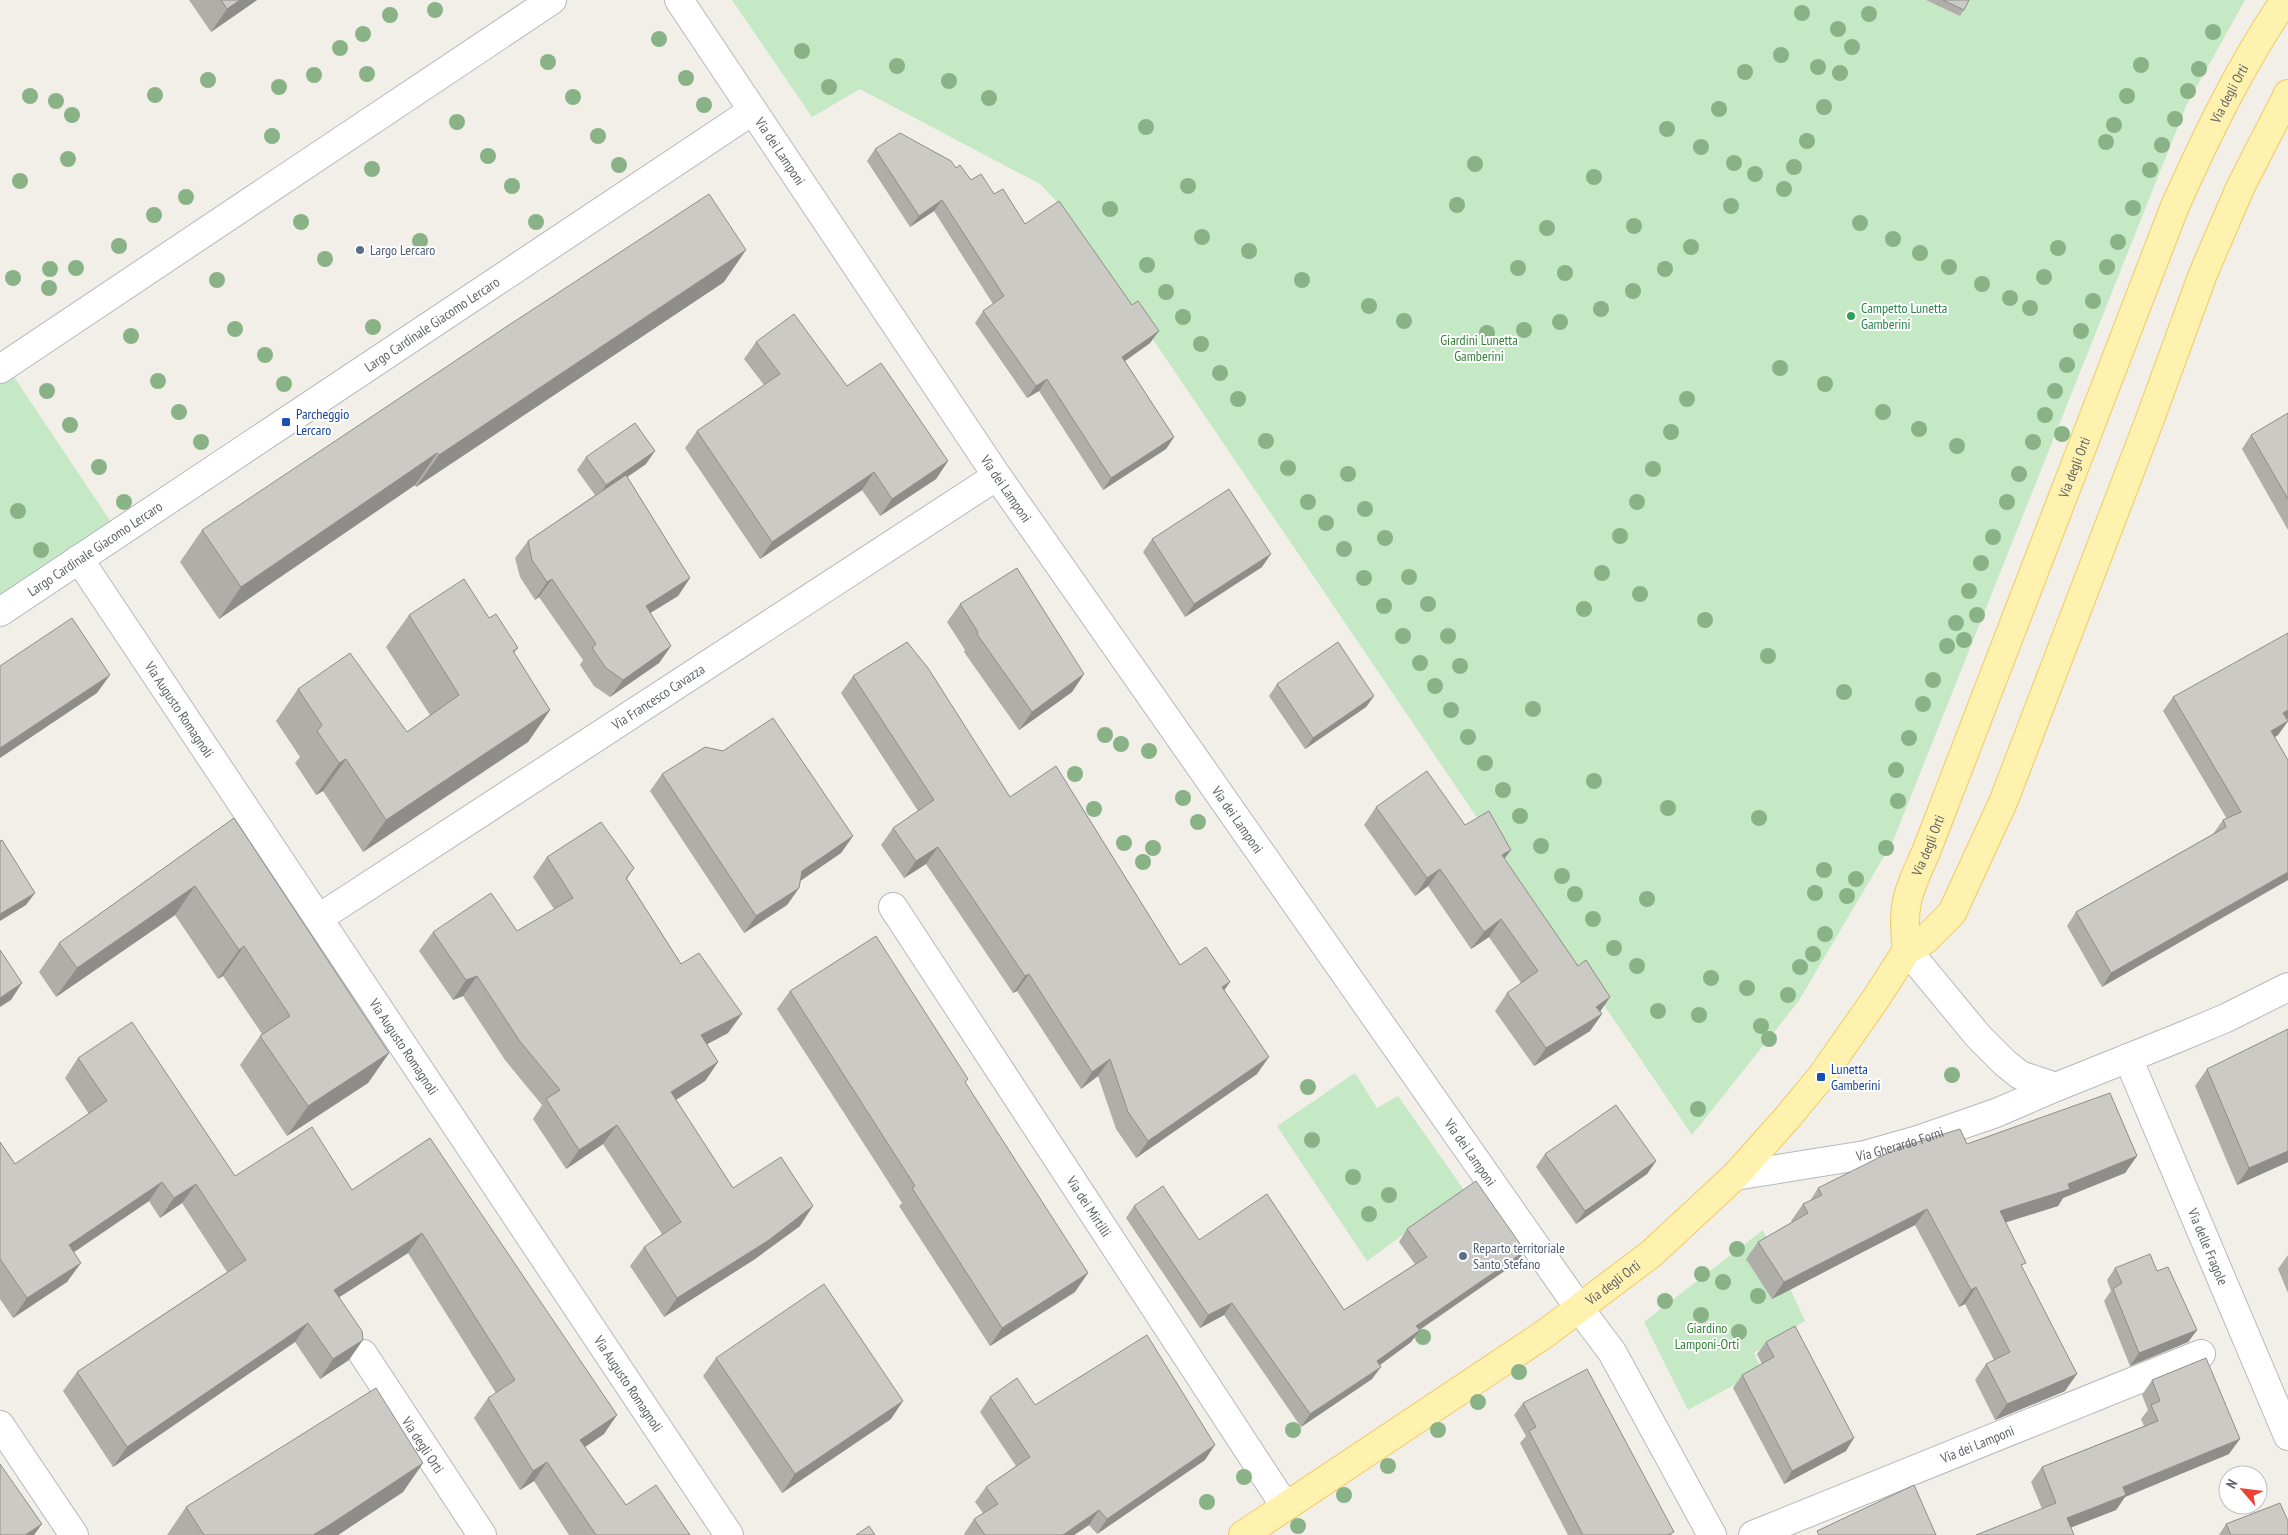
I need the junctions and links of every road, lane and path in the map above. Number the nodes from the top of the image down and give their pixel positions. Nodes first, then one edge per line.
1 (552, 0) edge
2 (679, 0) edge
3 (2285, 0) edge
4 (2288, 94) edge
5 (752, 111) junction
6 (0, 369) edge
7 (997, 476) junction
8 (80, 559) junction
9 (0, 612) edge
10 (893, 907) dead end
11 (319, 918) junction
12 (1907, 950) junction
13 (2288, 987) edge
14 (2128, 1058) junction
15 (2056, 1087) junction
16 (1735, 1176) junction
17 (1579, 1308) junction
18 (363, 1354) edge
19 (2201, 1354) dead end
20 (0, 1425) edge
21 (2288, 1436) edge
22 (1285, 1506) junction
23 (74, 1535) edge
24 (482, 1535) edge
25 (729, 1535) edge
26 (1243, 1535) edge
27 (1712, 1535) edge
28 (1753, 1535) edge

1 - 6 street
2 - 5 street
3 - 12 main road, Via degli Orti
4 - 12 main road, Via degli Orti
5 - 7 street, Via dei Lamponi
5 - 8 street, Largo Cardinale Giacomo Lercaro
7 - 11 street, Via Francesco Cavazza
7 - 17 street, Via dei Lamponi
8 - 9 street, Largo Cardinale Giacomo Lercaro
8 - 11 street, Via Augusto Romagnoli
10 - 22 street, Via dei Mirtilli
11 - 25 street, Via Augusto Romagnoli
12 - 15 street
12 - 16 main road, Via degli Orti
13 - 14 street, Via Gherardo Forni
14 - 15 street, Via Gherardo Forni
14 - 21 street, Via delle Fragole
15 - 16 street, Via Gherardo Forni
16 - 17 main road, Via degli Orti
17 - 22 main road, Via degli Orti
17 - 27 street, Via dei Lamponi
18 - 24 street, Via degli Orti
19 - 28 street, Via dei Lamponi
20 - 23 street
22 - 26 main road, Via degli Orti

